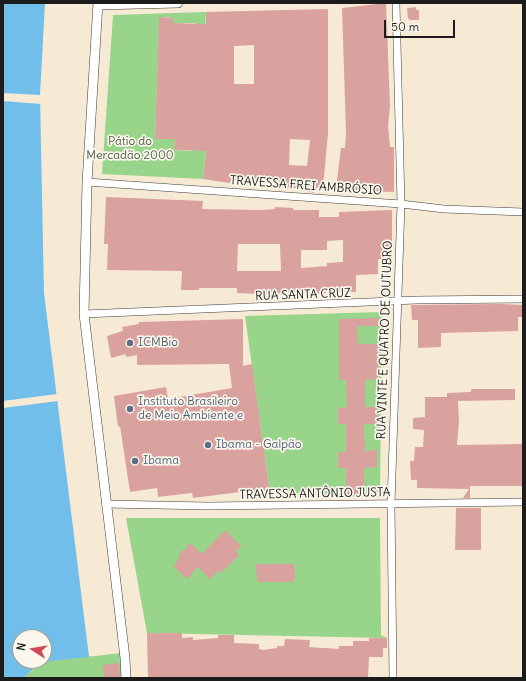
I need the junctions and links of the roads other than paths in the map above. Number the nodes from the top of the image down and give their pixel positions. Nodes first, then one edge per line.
1 (178, 3) edge
2 (396, 3) edge
3 (98, 4) edge
4 (87, 182) junction
5 (401, 204) junction
6 (523, 212) edge
7 (523, 299) edge
8 (398, 302) junction
9 (84, 314) junction
10 (523, 502) edge
11 (106, 504) junction
12 (391, 504) junction
13 (126, 678) edge
14 (393, 678) edge

1 - 3 street
2 - 5 street, RUA VINTE E QUATRO DE OUTUBRO
3 - 4 street
4 - 5 street, TRAVESSA FREI AMBRÓSIO
4 - 9 street
5 - 6 street, TRAVESSA FREI AMBRÓSIO
5 - 8 street, RUA VINTE E QUATRO DE OUTUBRO
7 - 8 street, RUA SANTA CRUZ
8 - 9 street, RUA SANTA CRUZ
8 - 12 street, RUA VINTE E QUATRO DE OUTUBRO
9 - 11 street
10 - 12 street, TRAVESSA ANTÔNIO JUSTA
11 - 12 street, TRAVESSA ANTÔNIO JUSTA
11 - 13 street
12 - 14 street, RUA VINTE E QUATRO DE OUTUBRO

